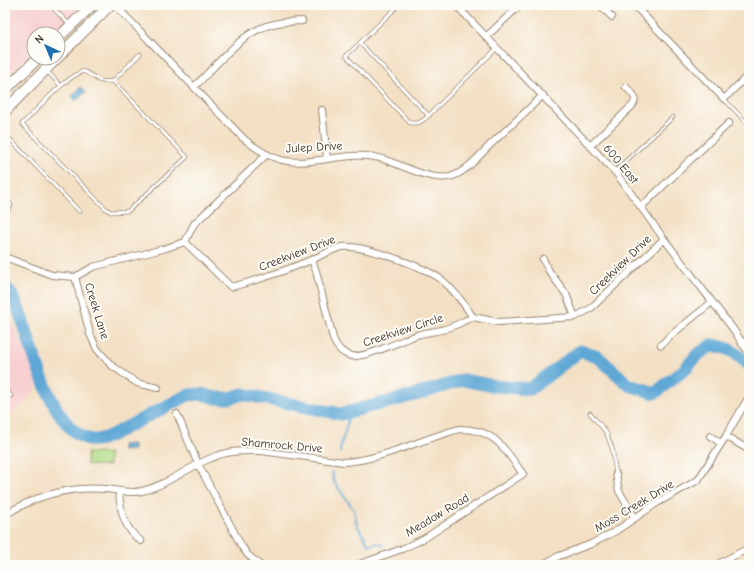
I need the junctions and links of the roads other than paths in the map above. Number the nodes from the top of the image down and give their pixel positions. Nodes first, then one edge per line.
1 (50, 5) edge
2 (110, 5) edge
3 (114, 5) edge
4 (399, 5) edge
5 (456, 5) edge
6 (520, 5) edge
7 (600, 5) edge
8 (634, 5) edge
9 (88, 7) edge
10 (612, 17) dead end
11 (302, 21) dead end
12 (70, 26) junction
13 (66, 30) edge
14 (486, 37) junction
15 (360, 43) junction
16 (497, 48) junction
17 (66, 50) edge
18 (140, 54) dead end
19 (30, 66) edge
20 (50, 66) edge
21 (46, 70) junction
22 (5, 73) edge
23 (749, 74) edge
24 (113, 80) junction
25 (13, 82) junction
26 (61, 86) junction
27 (194, 87) junction
28 (626, 87) dead end
29 (5, 90) edge
30 (543, 95) junction
31 (724, 99) junction
32 (322, 110) dead end
33 (5, 111) edge
34 (428, 116) junction
35 (673, 117) dead end
36 (729, 123) dead end
37 (749, 125) edge
38 (5, 134) edge
39 (591, 145) junction
40 (266, 155) junction
41 (327, 159) junction
42 (615, 171) junction
43 (5, 198) edge
44 (641, 207) junction
45 (80, 212) dead end
46 (5, 214) edge
47 (664, 239) junction
48 (185, 242) junction
49 (5, 257) edge
50 (544, 259) dead end
51 (312, 260) junction
52 (75, 277) junction
53 (712, 302) junction
54 (473, 317) junction
55 (575, 317) junction
56 (749, 338) edge
57 (742, 344) junction
58 (661, 345) dead end
59 (749, 353) edge
60 (158, 388) dead end
61 (5, 390) edge
62 (10, 396) dead end
63 (747, 400) dead end
64 (590, 413) dead end
65 (177, 414) dead end
66 (710, 436) dead end
67 (726, 436) junction
68 (722, 443) junction
69 (749, 450) edge
70 (198, 464) junction
71 (522, 474) joint
72 (616, 474) joint
73 (119, 491) junction
74 (5, 515) edge
75 (635, 518) junction
76 (141, 541) dead end
77 (749, 548) edge
78 (260, 565) edge
79 (358, 565) edge
80 (541, 565) edge
81 (718, 565) edge

1 - 12 lane
2 - 17 main road
3 - 27 street, Julep Drive
4 - 15 lane
5 - 14 street, 600 East
6 - 14 street
7 - 10 street
8 - 31 street
9 - 12 main road
11 - 27 street
12 - 13 main road
14 - 16 street, 600 East
15 - 34 lane
15 - 34 lane
16 - 30 street, 600 East
16 - 34 lane
18 - 24 lane
19 - 25 main road
20 - 21 main road
21 - 26 lane
21 - 33 main road
22 - 25 lane
23 - 31 street
24 - 26 lane
24 - 26 lane
25 - 29 main road
27 - 40 street, Julep Drive
28 - 39 street
30 - 39 street, 600 East
30 - 41 street, Julep Drive
31 - 37 lane
32 - 41 street
35 - 42 lane
36 - 44 street
38 - 45 lane
39 - 42 street, 600 East
40 - 41 street, Julep Drive
40 - 48 street
42 - 44 street, 600 East
43 - 46 lane
44 - 47 street, 600 East
47 - 53 street, 600 East
47 - 55 street, Creekview Drive
48 - 51 street, Creekview Drive
48 - 52 street
49 - 52 street, Creek Lane
50 - 55 street
51 - 54 street, Creekview Drive
51 - 54 street, Creekview Circle
52 - 60 street, Creek Lane
53 - 57 street, 600 East
53 - 58 street
54 - 55 street, Creekview Drive
56 - 57 street
57 - 59 street, 600 East
61 - 62 lane
63 - 67 street, Moss Creek Drive
64 - 72 lane
65 - 70 street
66 - 68 street
67 - 68 street, Moss Creek Drive
67 - 69 street
68 - 75 street, Moss Creek Drive
70 - 71 street, Shamrock Drive
70 - 73 street, Shamrock Drive
70 - 78 street
71 - 79 street, Meadow Road
72 - 75 street
73 - 74 street, Shamrock Drive
73 - 76 street
75 - 80 street, Moss Creek Drive
77 - 81 street

